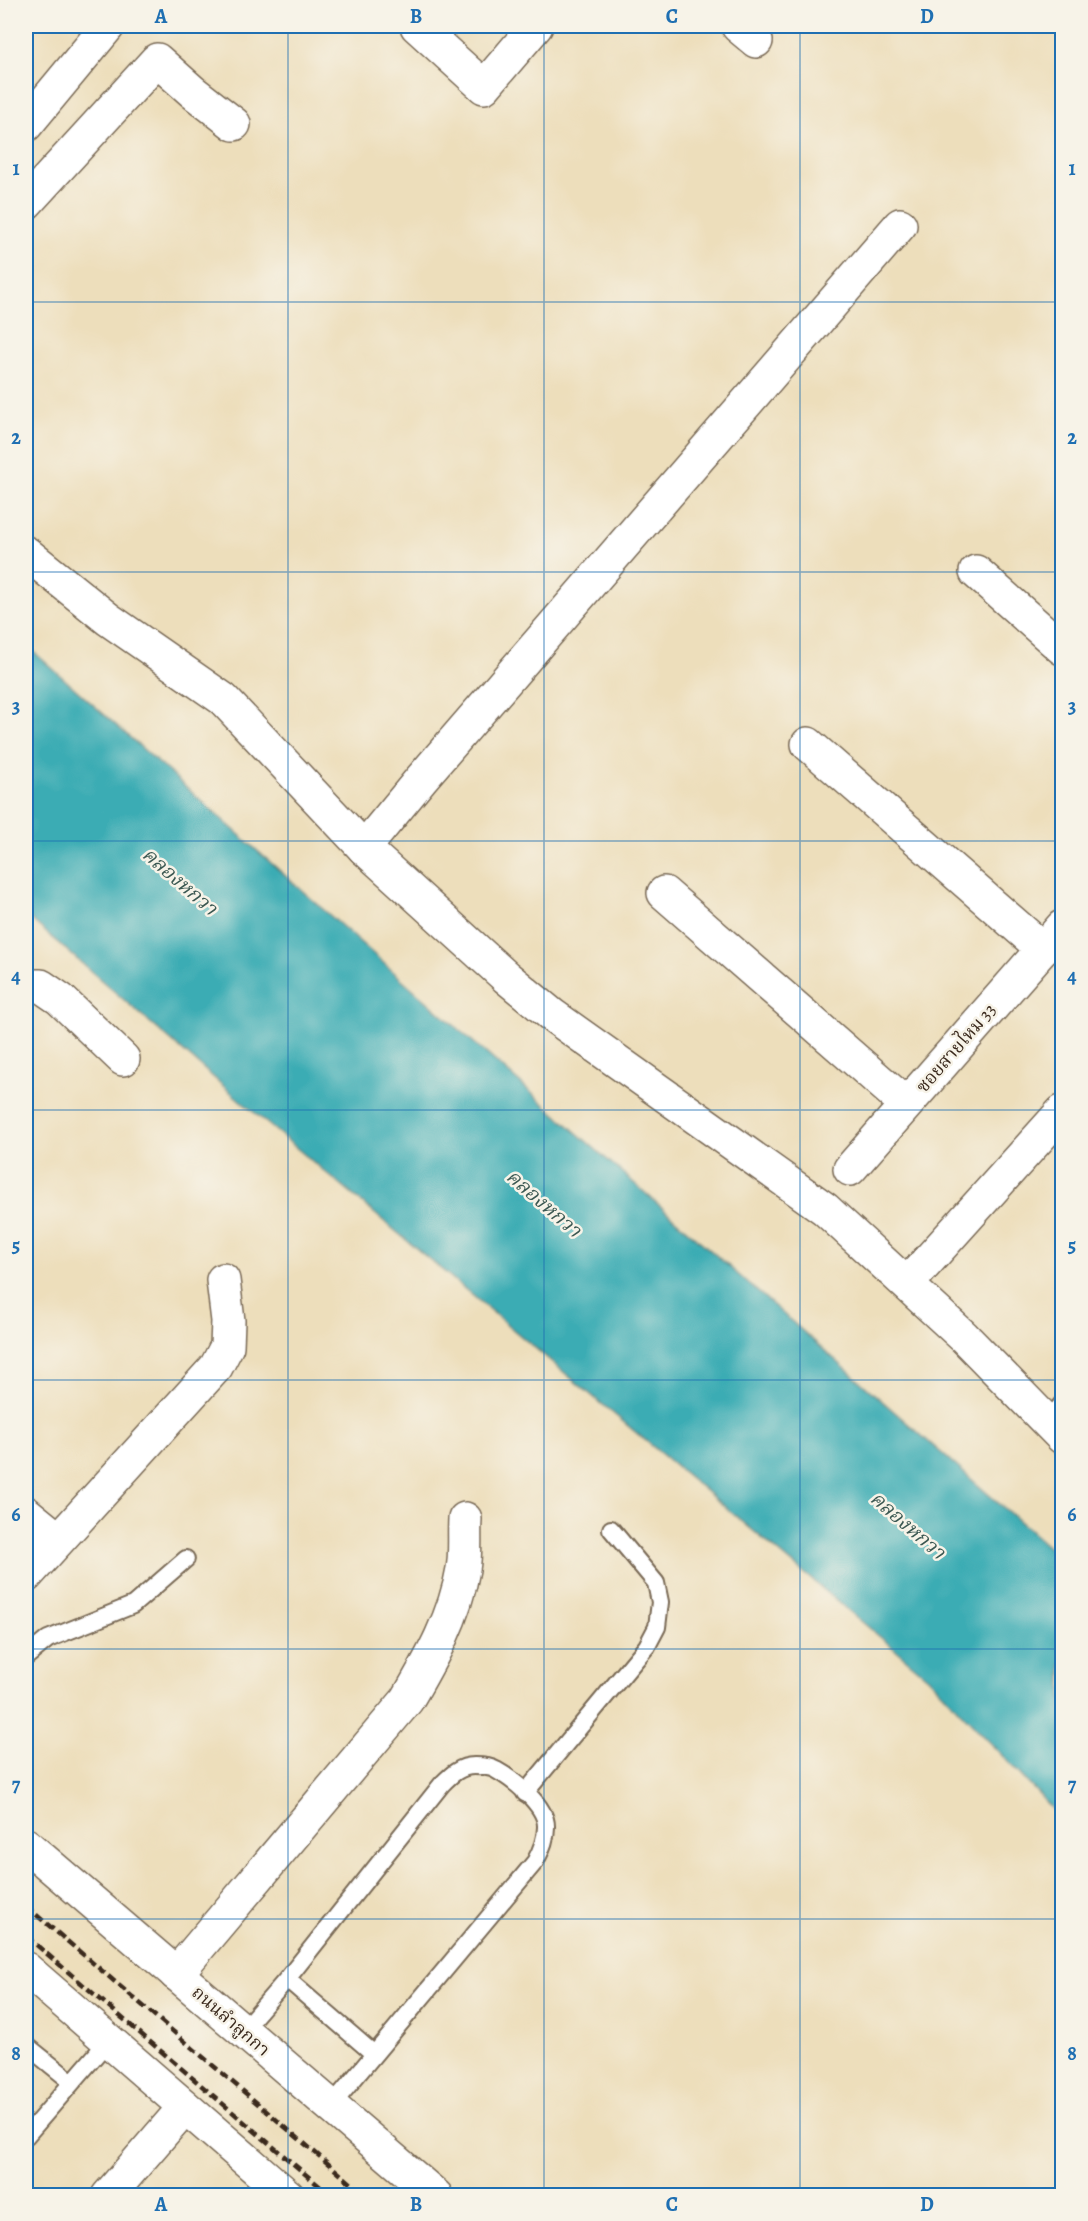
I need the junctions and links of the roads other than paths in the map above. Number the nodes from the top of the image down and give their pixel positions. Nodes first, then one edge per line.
1 (108, 26) edge
2 (417, 26) edge
3 (536, 26) edge
4 (234, 124) dead end
5 (26, 125) edge
6 (26, 203) edge
7 (900, 225) dead end
8 (26, 553) edge
9 (976, 572) dead end
10 (1062, 648) edge
11 (808, 744) dead end
12 (364, 848) junction
13 (664, 893) dead end
14 (1053, 938) edge
15 (26, 986) edge
16 (123, 1059) dead end
17 (906, 1104) junction
18 (1062, 1113) edge
19 (850, 1169) dead end
20 (223, 1280) dead end
21 (907, 1284) junction
22 (1057, 1421) edge
23 (26, 1513) edge
24 (465, 1519) dead end
25 (611, 1529) dead end
26 (58, 1539) junction
27 (186, 1559) dead end
28 (26, 1576) edge
29 (26, 1657) edge
30 (525, 1792) junction
31 (26, 1845) edge
32 (26, 1969) edge
33 (176, 1974) junction
34 (286, 1979) junction
35 (242, 2031) junction
36 (108, 2041) junction
37 (26, 2045) edge
38 (374, 2054) junction
39 (72, 2082) junction
40 (331, 2106) junction
41 (185, 2107) junction
42 (26, 2136) edge
43 (108, 2196) edge
44 (288, 2196) edge
45 (436, 2196) edge

1 - 5 street
2 - 3 street
4 - 6 street
7 - 12 street
8 - 12 street
9 - 10 street
11 - 14 street
12 - 21 street
13 - 17 street
14 - 17 street, ซอยสายไหม 33
15 - 16 street
17 - 19 street, ซอยสายไหม 33
18 - 21 street
20 - 26 street
21 - 22 street
23 - 26 street
24 - 33 street
25 - 30 lane
26 - 28 street
27 - 29 lane
30 - 34 lane
30 - 38 lane
31 - 33 street, ถนนลำลูกกา
32 - 36 street
33 - 35 street, ถนนลำลูกกา
34 - 35 lane
34 - 38 lane
35 - 40 street, ถนนลำลูกกา
36 - 39 lane
36 - 41 street
37 - 39 lane
38 - 40 lane
39 - 42 lane
40 - 45 street, ถนนลำลูกกา
41 - 43 street
41 - 44 street

